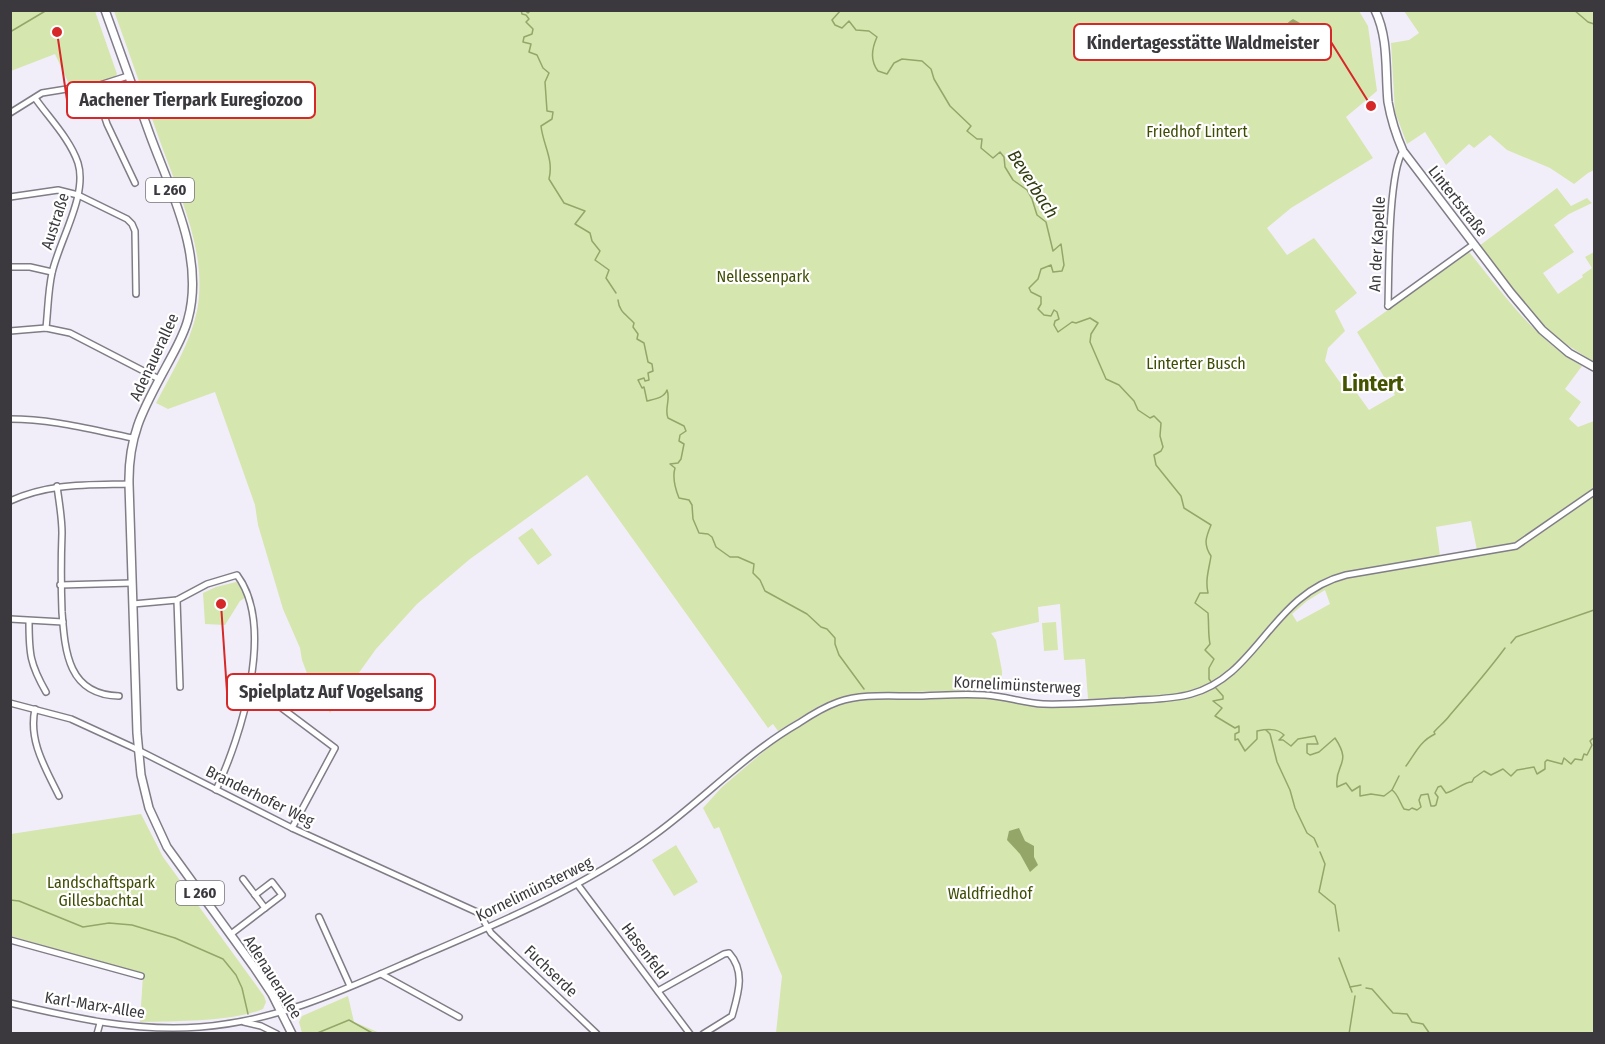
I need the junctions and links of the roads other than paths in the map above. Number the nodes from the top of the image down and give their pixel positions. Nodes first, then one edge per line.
1 (105, 10) edge
2 (1375, 10) edge
3 (128, 76) junction
4 (79, 87) dead end
5 (34, 98) junction
6 (10, 113) edge
7 (1403, 151) junction
8 (135, 183) dead end
9 (78, 195) junction
10 (10, 197) edge
11 (1474, 244) junction
12 (10, 267) edge
13 (52, 272) junction
14 (136, 294) dead end
15 (46, 328) junction
16 (10, 331) edge
17 (1594, 367) edge
18 (159, 379) junction
19 (10, 419) edge
20 (133, 438) junction
21 (129, 484) junction
22 (57, 486) junction
23 (1594, 492) edge
24 (10, 501) edge
25 (132, 583) junction
26 (60, 585) junction
27 (177, 600) junction
28 (133, 604) junction
29 (10, 619) edge
30 (29, 621) junction
31 (63, 622) junction
32 (180, 687) dead end
33 (249, 690) junction
34 (46, 692) dead end
35 (119, 696) dead end
36 (10, 702) edge
37 (34, 709) junction
38 (138, 750) junction
39 (216, 790) junction
40 (59, 796) dead end
41 (292, 828) junction
42 (243, 879) dead end
43 (578, 885) junction
44 (255, 895) junction
45 (265, 908) junction
46 (320, 917) dead end
47 (488, 928) junction
48 (231, 934) junction
49 (10, 940) edge
50 (381, 974) junction
51 (141, 976) dead end
52 (350, 986) junction
53 (658, 991) junction
54 (10, 1003) edge
55 (282, 1012) junction
56 (459, 1017) dead end
57 (243, 1022) junction
58 (100, 1023) junction
59 (97, 1034) edge
60 (277, 1034) edge
61 (292, 1034) edge
62 (597, 1034) edge
63 (690, 1034) edge
64 (703, 1034) edge

1 - 3 main road, Adenauerallee / L 260
2 - 7 main road, Lintertstraße
3 - 8 street
3 - 18 main road, Adenauerallee / L 260
4 - 5 street
5 - 6 street
5 - 9 street, Austraße
7 - 11 main road, Lintertstraße
7 - 11 street, An der Kapelle
9 - 10 street
9 - 13 street, Austraße
9 - 14 street
11 - 17 main road, Lintertstraße
12 - 13 street
13 - 15 street, Austraße
15 - 16 street
15 - 18 street
18 - 20 main road, Adenauerallee / L 260
19 - 20 street
20 - 21 main road, Adenauerallee / L 260
21 - 22 street
21 - 25 main road, Adenauerallee / L 260
22 - 24 street
22 - 26 street
23 - 43 street, Kornelimünsterweg
25 - 26 street
25 - 28 main road, Adenauerallee / L 260
26 - 31 street
27 - 28 street
27 - 32 street
27 - 33 street
28 - 38 main road, Adenauerallee / L 260
29 - 30 street
30 - 31 street
30 - 34 street
31 - 35 street
33 - 39 street
33 - 41 street
36 - 37 street, Branderhofer Weg
37 - 38 street, Branderhofer Weg
37 - 40 street
38 - 39 street, Branderhofer Weg
38 - 48 main road, Adenauerallee / L 260
39 - 41 street, Branderhofer Weg
41 - 47 street, Branderhofer Weg
42 - 44 street
43 - 47 street, Kornelimünsterweg
43 - 53 street, Hasenfeld
44 - 45 street
44 - 45 street, Adenauerallee
45 - 48 street, Adenauerallee
46 - 52 street
47 - 50 street, Kornelimünsterweg
47 - 62 street, Fuchserde
48 - 55 main road, Adenauerallee / L 260
49 - 51 street
50 - 52 street, Kornelimünsterweg
50 - 56 street
52 - 55 street, Kornelimünsterweg
53 - 63 street, Hasenfeld
53 - 64 street
54 - 58 street, Karl-Marx-Allee
55 - 57 street, Karl-Marx-Allee
55 - 61 main road, Adenauerallee / L 260
57 - 58 street, Karl-Marx-Allee
57 - 60 street
58 - 59 street

